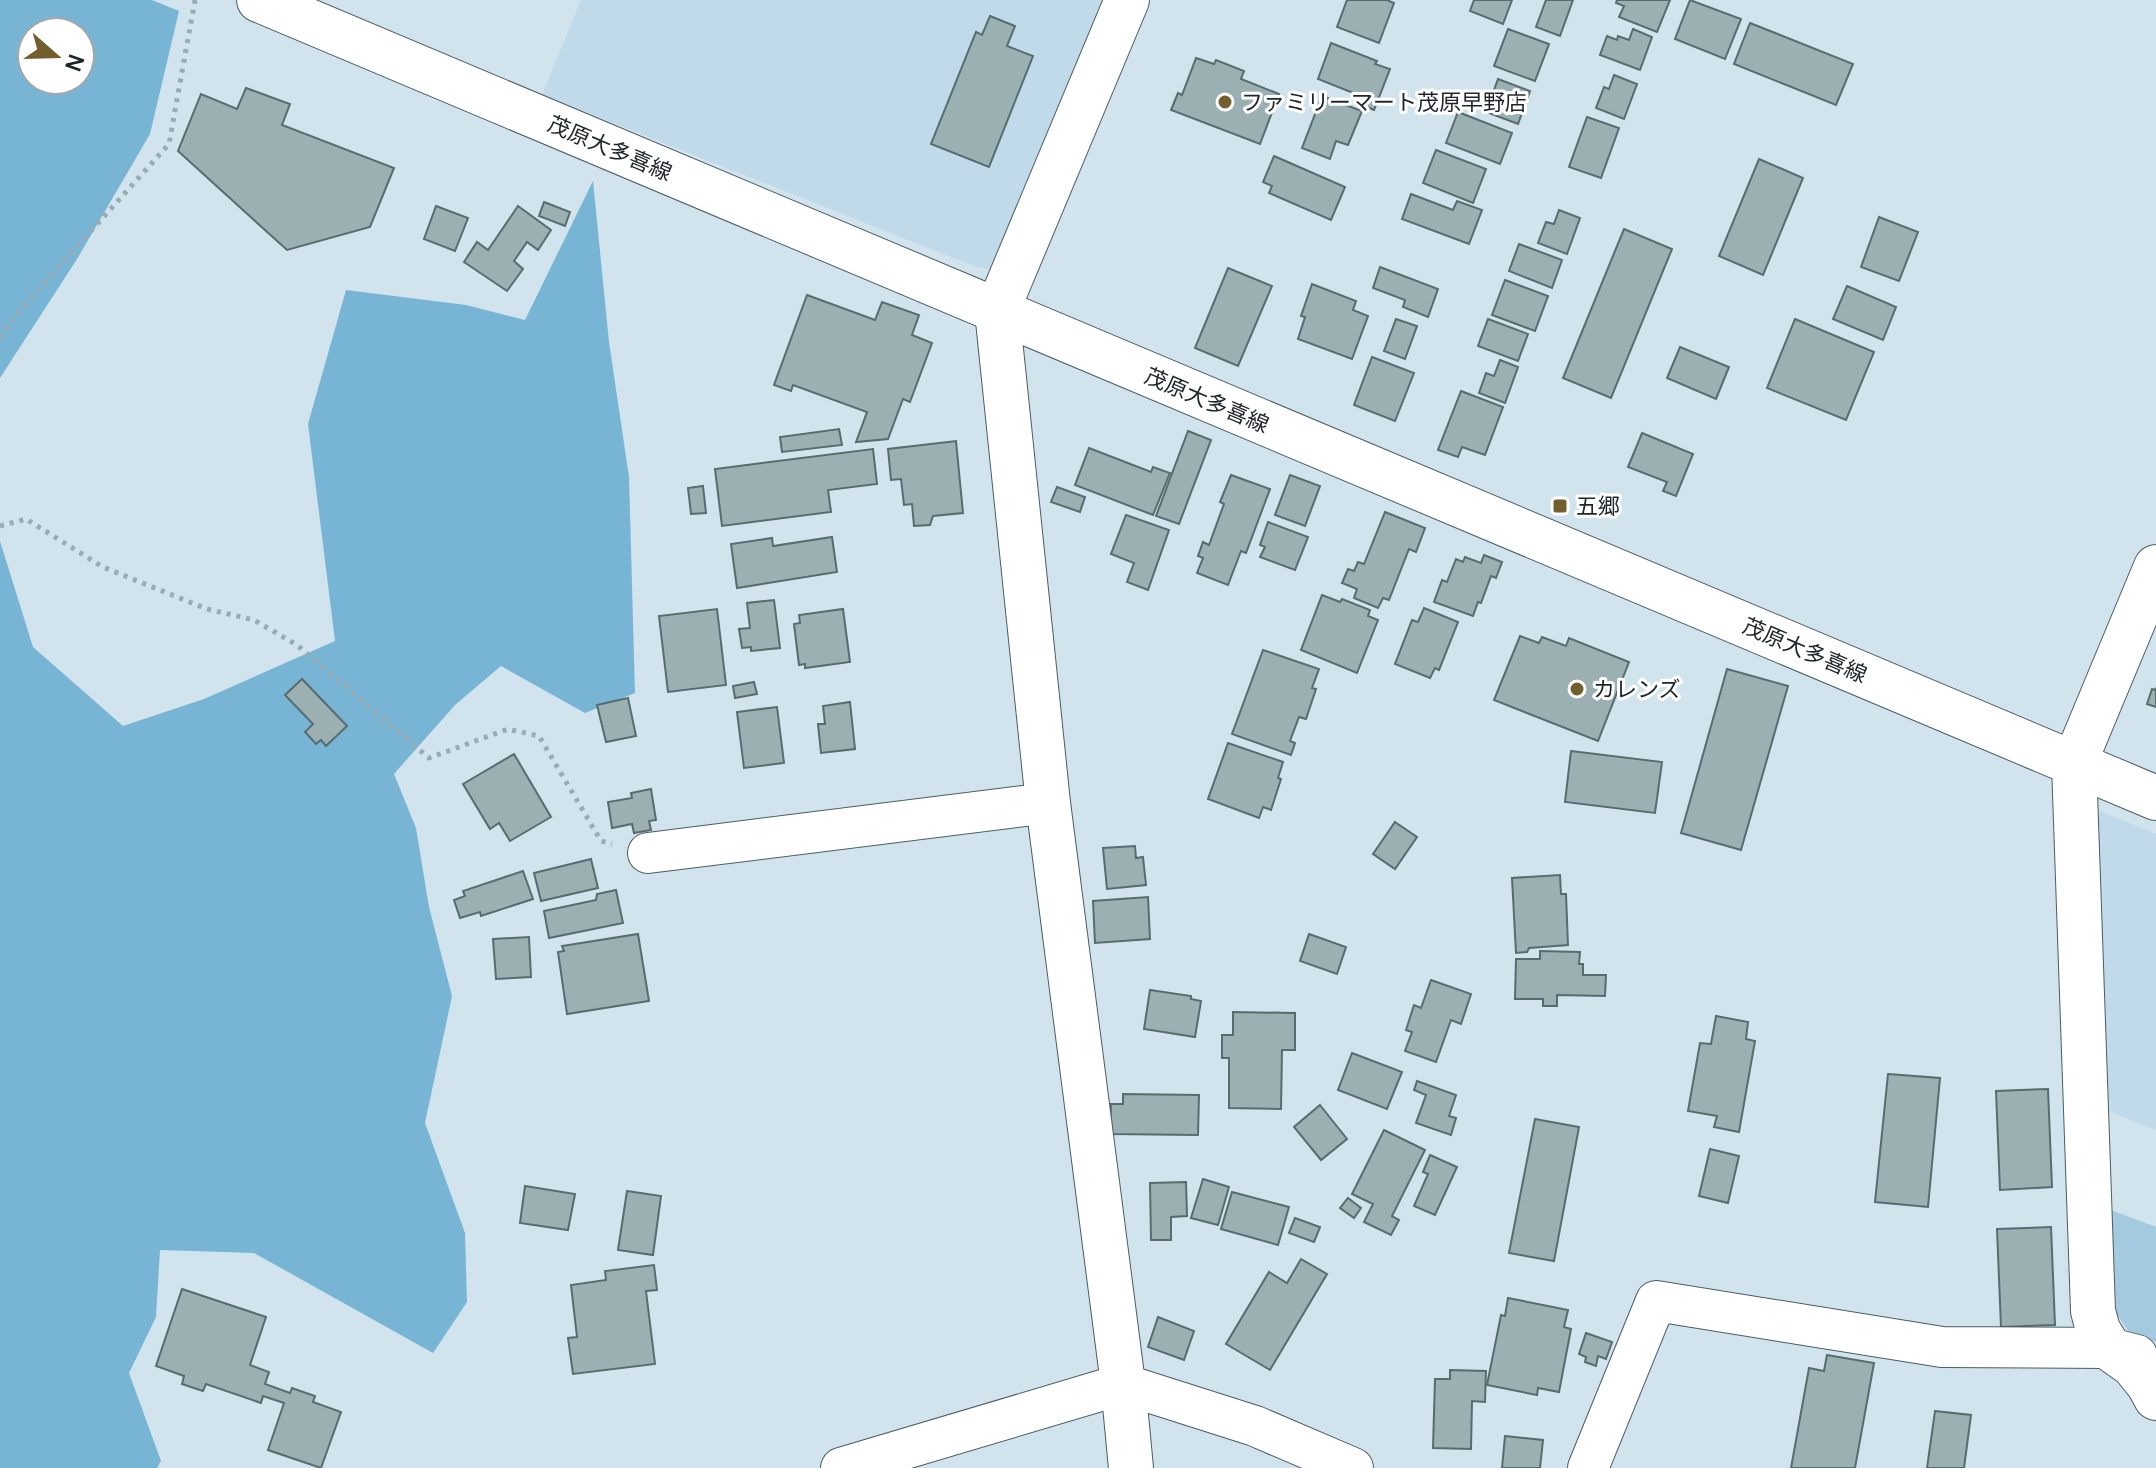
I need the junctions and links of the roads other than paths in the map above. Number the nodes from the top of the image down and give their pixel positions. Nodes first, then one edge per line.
1 (259, 0) edge
2 (1127, 0) edge
3 (997, 311) junction
4 (2156, 567) edge
5 (2074, 764) junction
6 (2156, 798) edge
7 (1048, 803) junction
8 (648, 853) road end
9 (2109, 1348) junction
10 (2156, 1360) edge
11 (1123, 1384) junction
12 (2156, 1398) edge
13 (841, 1468) edge
14 (1131, 1468) edge
15 (1353, 1468) edge
16 (1588, 1468) edge

1 - 3 street, 茂原大多喜線
2 - 3 street
3 - 5 street, 茂原大多喜線
3 - 7 street
4 - 5 street
5 - 6 street, 茂原大多喜線
5 - 9 street
7 - 8 street
7 - 11 street
9 - 10 street
9 - 12 street
9 - 16 street
11 - 13 street
11 - 14 street
11 - 15 street

